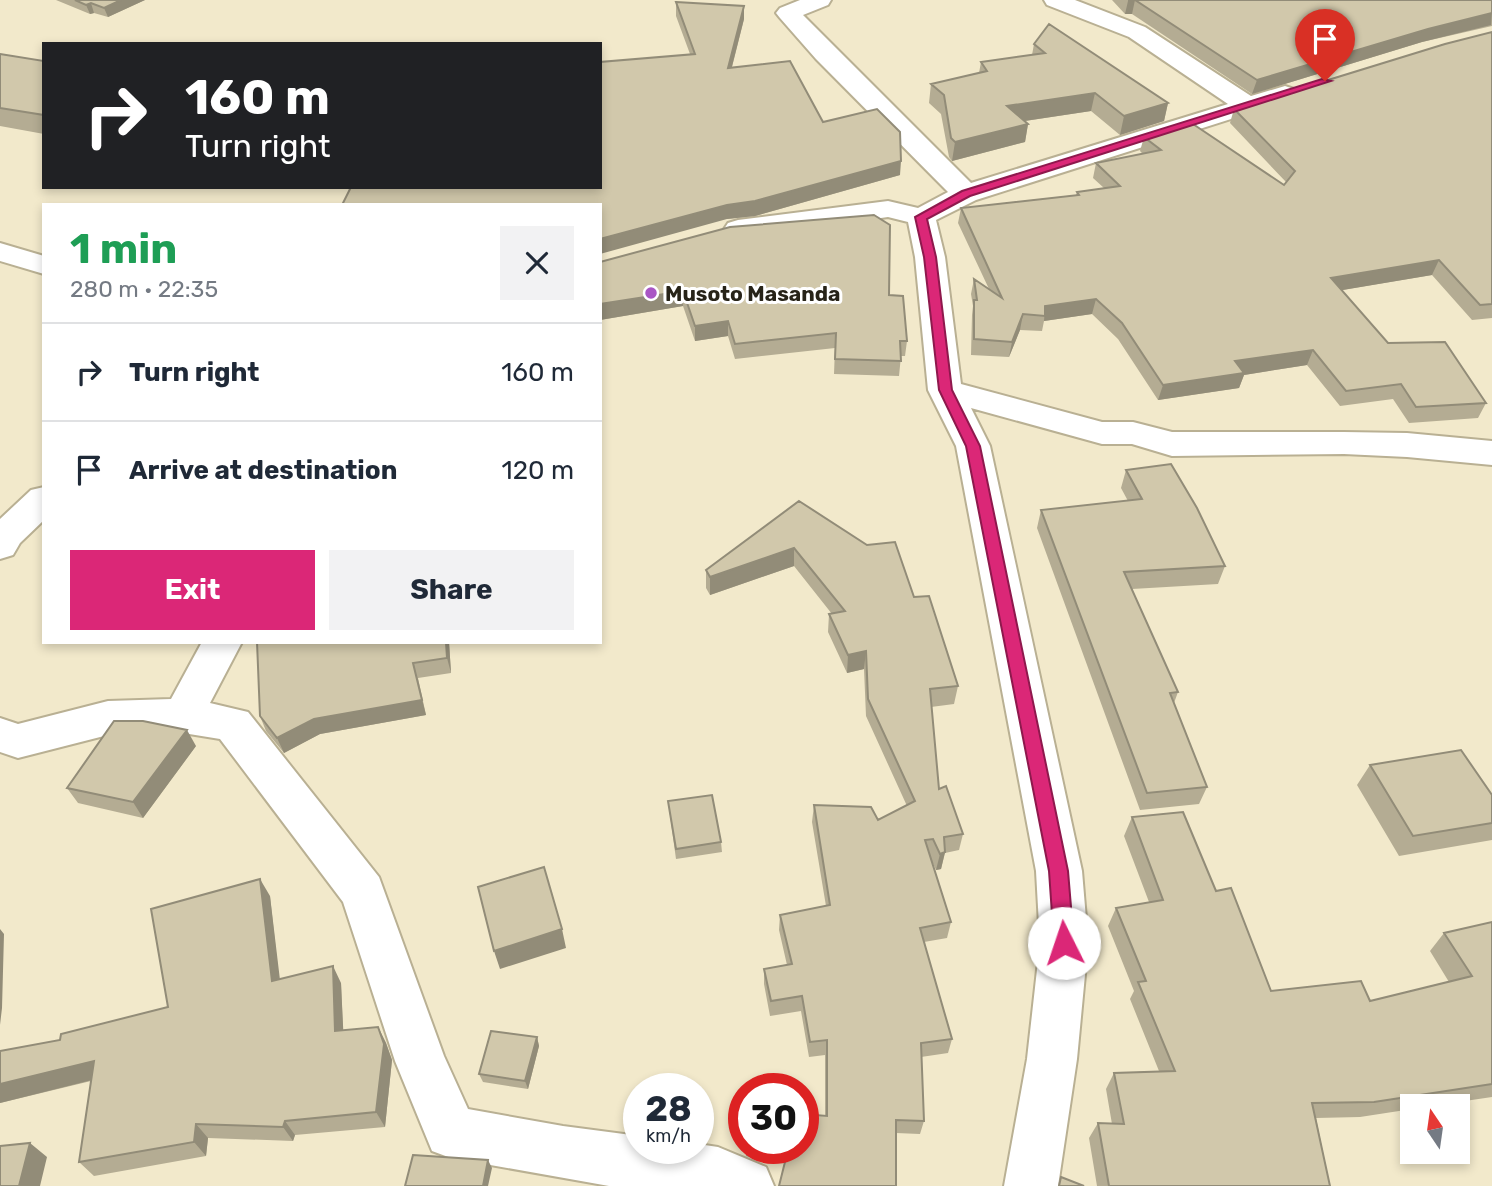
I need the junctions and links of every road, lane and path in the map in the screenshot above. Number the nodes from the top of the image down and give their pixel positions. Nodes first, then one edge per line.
1 (820, 0) edge
2 (1055, 0) edge
3 (1312, 85) edge
4 (1247, 105) junction
5 (966, 194) junction
6 (921, 217) junction
7 (717, 233) edge
8 (0, 252) edge
9 (42, 264) edge
10 (946, 390) junction
11 (1492, 453) edge
12 (42, 501) edge
13 (0, 546) edge
14 (221, 644) edge
15 (183, 716) junction
16 (0, 735) edge
17 (747, 1186) edge
18 (1031, 1186) edge

1 - 5 street
2 - 4 street
3 - 4 street
4 - 5 street
5 - 6 street
6 - 7 street
6 - 10 street
8 - 9 street
10 - 11 street
10 - 18 street
12 - 13 street
14 - 15 street
15 - 16 street
15 - 17 street

